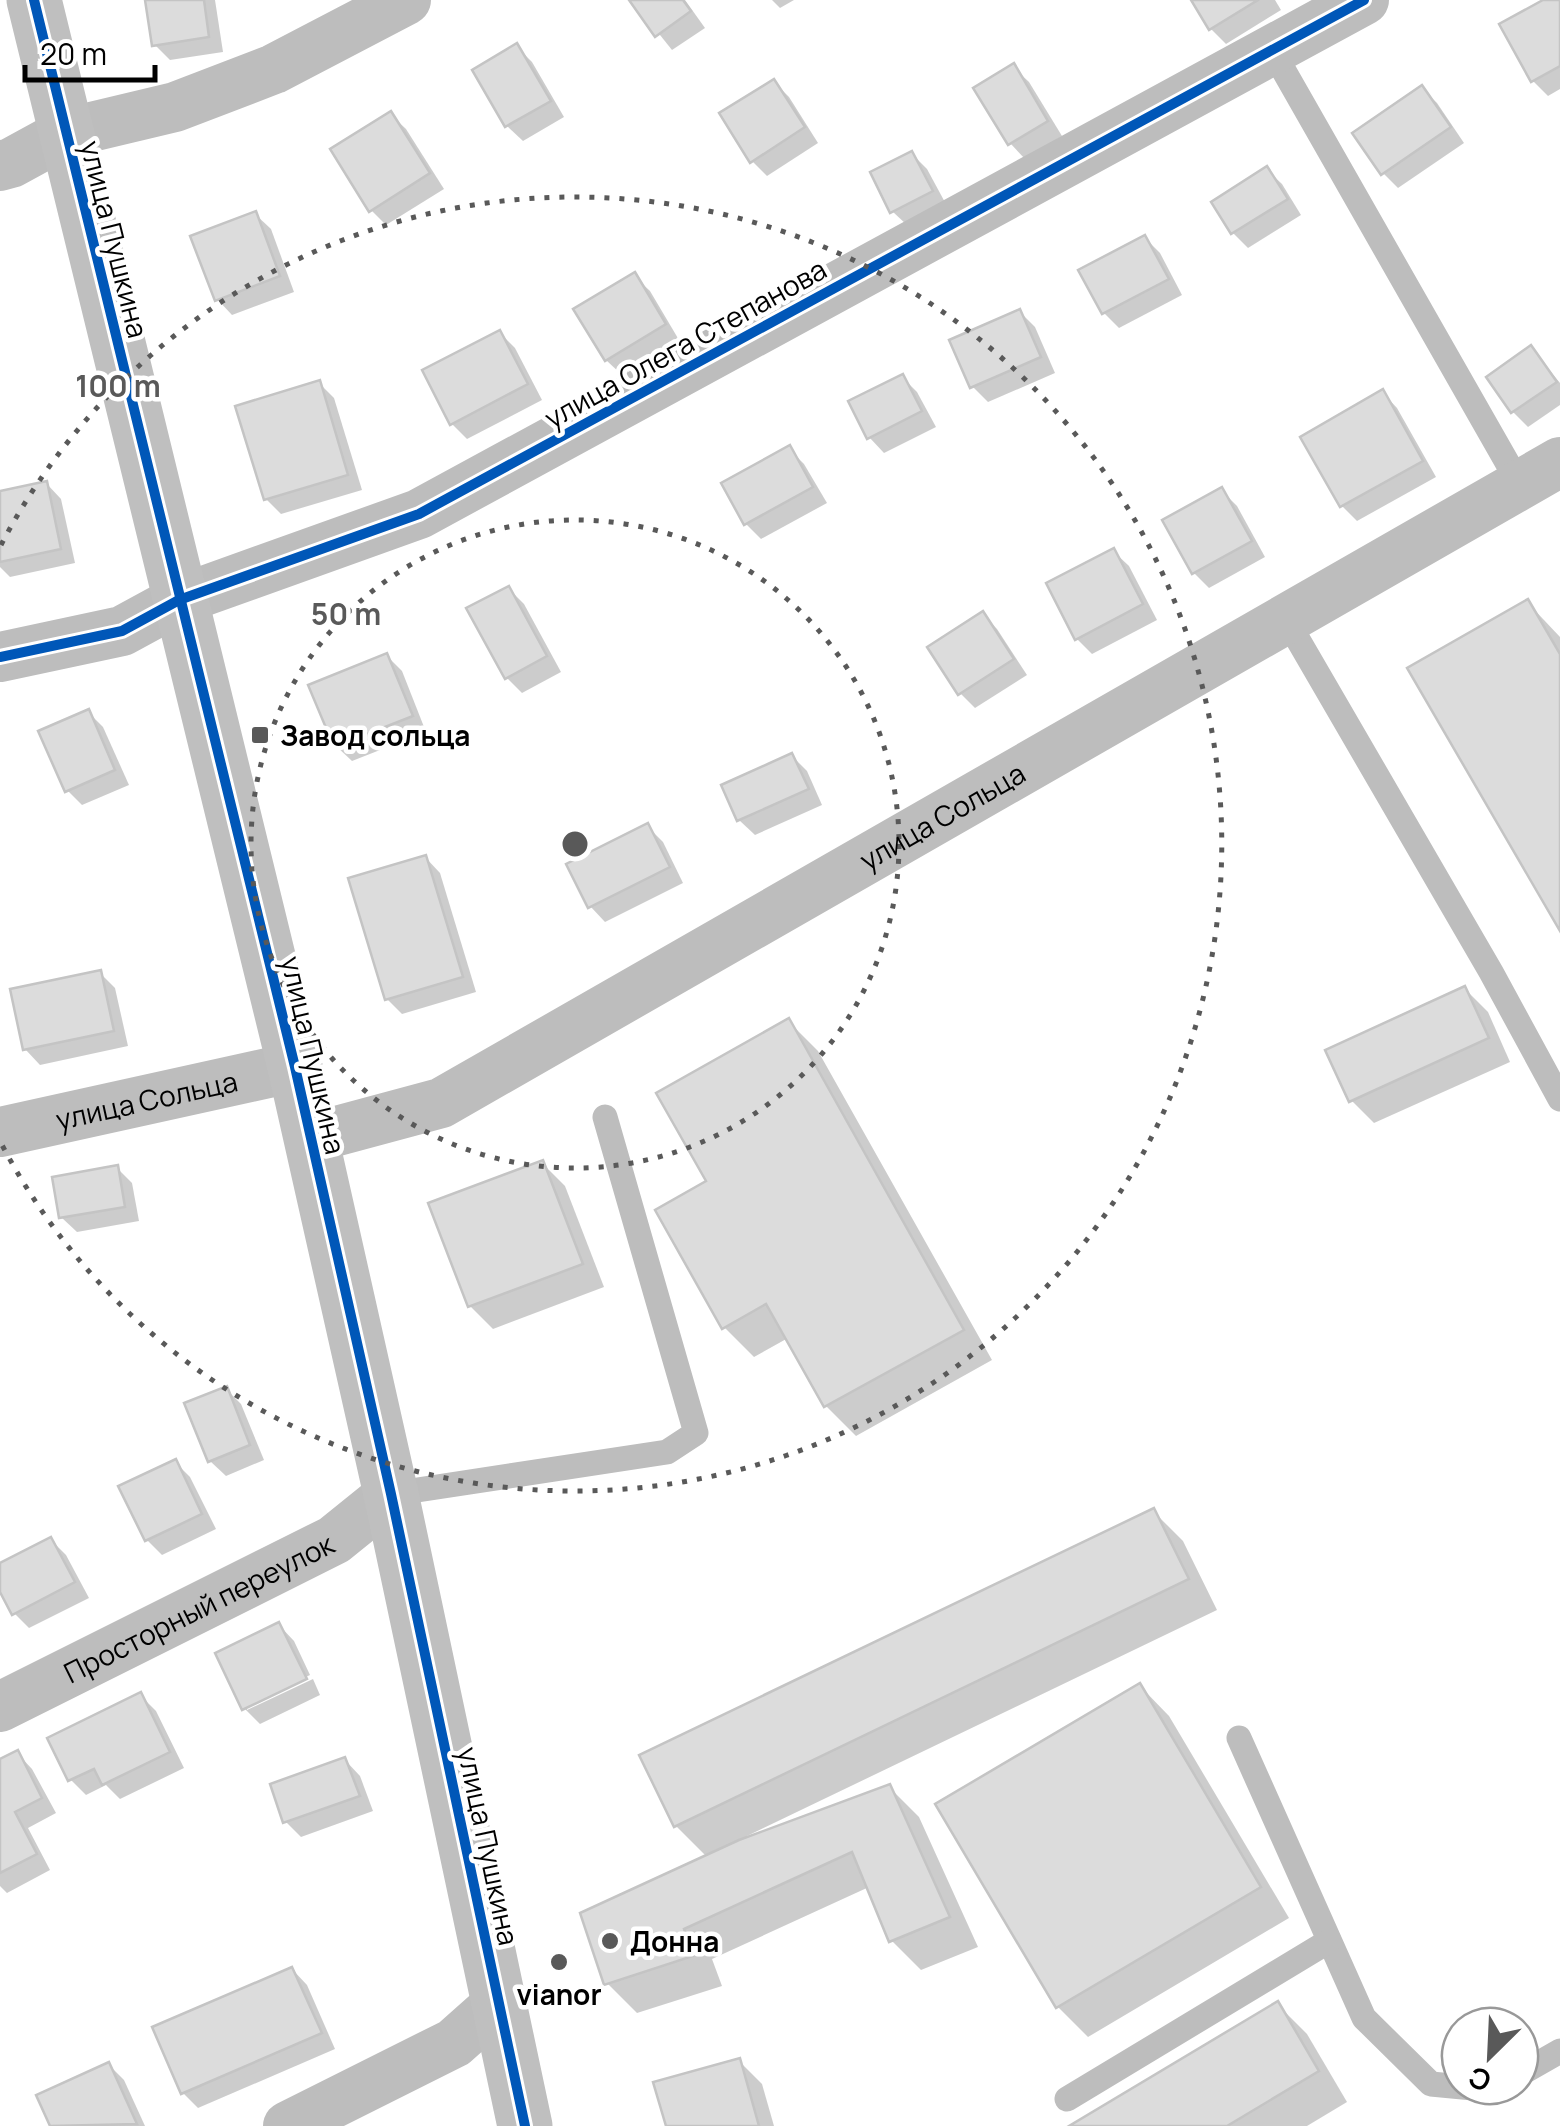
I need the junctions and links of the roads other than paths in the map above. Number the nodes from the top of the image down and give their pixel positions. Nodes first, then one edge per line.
1 (34, 0) edge
2 (406, 0) edge
3 (1364, 0) edge
4 (1272, 50) junction
5 (66, 133) junction
6 (0, 166) edge
7 (1540, 474) edge
8 (179, 600) junction
9 (1286, 619) junction
10 (0, 657) edge
11 (295, 1067) junction
12 (1560, 1098) edge
13 (605, 1116) dead end
14 (0, 1132) edge
15 (311, 1138) junction
16 (391, 1494) junction
17 (0, 1707) edge
18 (1238, 1738) dead end
19 (1329, 1940) junction
20 (499, 2003) junction
21 (1440, 2085) edge
22 (1067, 2099) dead end
23 (288, 2126) edge
24 (526, 2126) edge

1 - 5 street, улица Пушкина
2 - 5 street
3 - 4 street, улица Олега Степанова
4 - 7 lane
4 - 8 street, улица Олега Степанова
5 - 6 street
5 - 8 street, улица Пушкина
7 - 9 street, улица Сольца
8 - 10 street, улица Олега Степанова
8 - 11 street, улица Пушкина
9 - 12 lane
9 - 15 street, улица Сольца
11 - 14 street, улица Сольца
11 - 15 street, улица Пушкина
13 - 16 lane
15 - 16 street, улица Пушкина
16 - 17 street, Просторный переулок
16 - 20 street, улица Пушкина
18 - 19 lane
19 - 21 lane
19 - 22 lane
20 - 23 street
20 - 24 street, улица Пушкина

